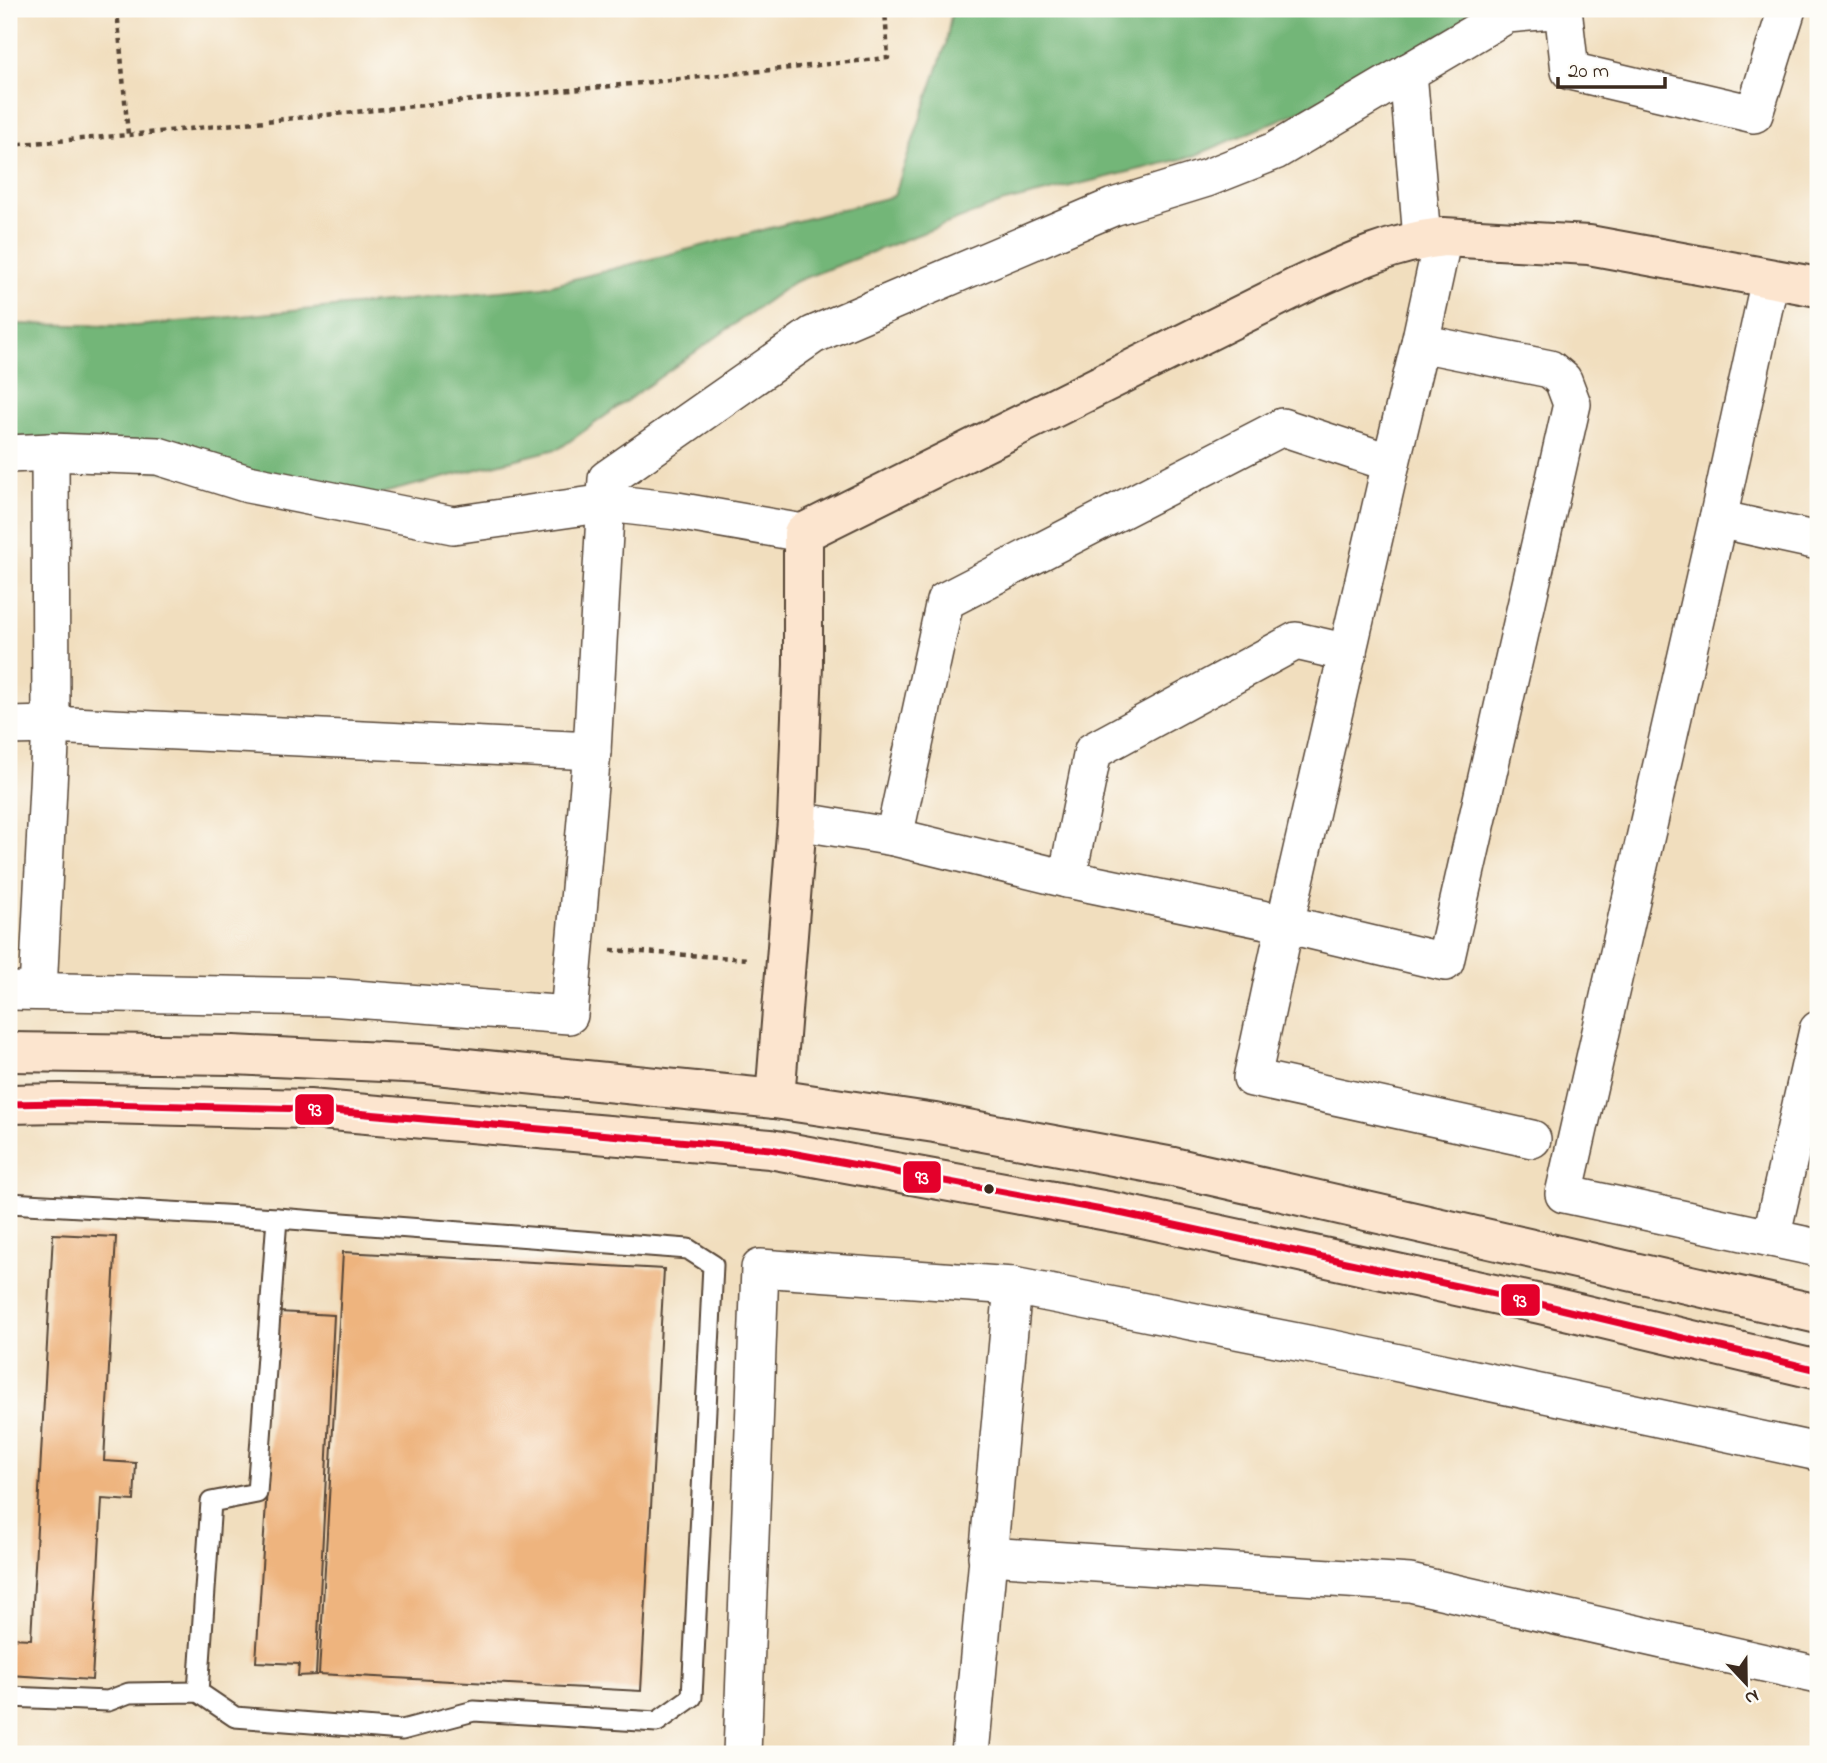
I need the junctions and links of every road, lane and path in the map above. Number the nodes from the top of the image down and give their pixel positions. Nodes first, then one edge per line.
1 (117, 9) edge
2 (885, 9) edge
3 (1563, 9) edge
4 (1787, 9) edge
5 (1408, 72) junction
6 (128, 135) junction
7 (9, 145) edge
8 (1433, 238) junction
9 (1770, 279) junction
10 (1818, 287) edge
11 (1420, 343) junction
12 (50, 452) junction
13 (9, 454) edge
14 (1391, 463) junction
15 (607, 503) junction
16 (1718, 519) junction
17 (803, 533) junction
18 (1818, 541) edge
19 (1348, 653) junction
20 (51, 725) junction
21 (9, 726) edge
22 (592, 751) junction
23 (797, 821) junction
24 (894, 837) junction
25 (1067, 880) junction
26 (1285, 924) junction
27 (575, 948) junction
28 (785, 961) junction
29 (23, 991) edge
30 (1818, 1030) edge
31 (9, 1052) edge
32 (775, 1099) junction
33 (9, 1104) edge
34 (1532, 1139) dead end
35 (9, 1203) edge
36 (277, 1218) junction
37 (1771, 1238) junction
38 (1818, 1248) edge
39 (1013, 1286) junction
40 (1818, 1314) edge
41 (1818, 1370) edge
42 (1818, 1452) edge
43 (987, 1556) junction
44 (1818, 1675) edge
45 (198, 1692) junction
46 (9, 1697) edge
47 (742, 1754) edge
48 (970, 1754) edge

1 - 6 path
2 - 6 path
3 - 4 street
3 - 5 street
5 - 8 street
5 - 15 street
6 - 7 path
8 - 9 street
8 - 11 street
8 - 17 street
9 - 10 street
9 - 16 street
11 - 14 street
11 - 26 street
12 - 13 street
12 - 15 street
12 - 20 street
14 - 19 street
14 - 24 street
15 - 17 street
15 - 22 street
16 - 18 street
16 - 37 street
17 - 23 street
19 - 25 street
19 - 26 street
20 - 21 street
20 - 22 street
20 - 29 street
22 - 27 street
23 - 24 street
23 - 28 street
24 - 25 street
25 - 26 street
26 - 34 street
27 - 28 path
27 - 29 street
28 - 32 street
30 - 37 street
31 - 32 street
32 - 40 street
33 - 41 street
35 - 36 lane
36 - 45 lane
36 - 45 lane
37 - 38 street
39 - 42 street
39 - 43 street
39 - 47 street
43 - 44 street
43 - 48 street
45 - 46 lane

